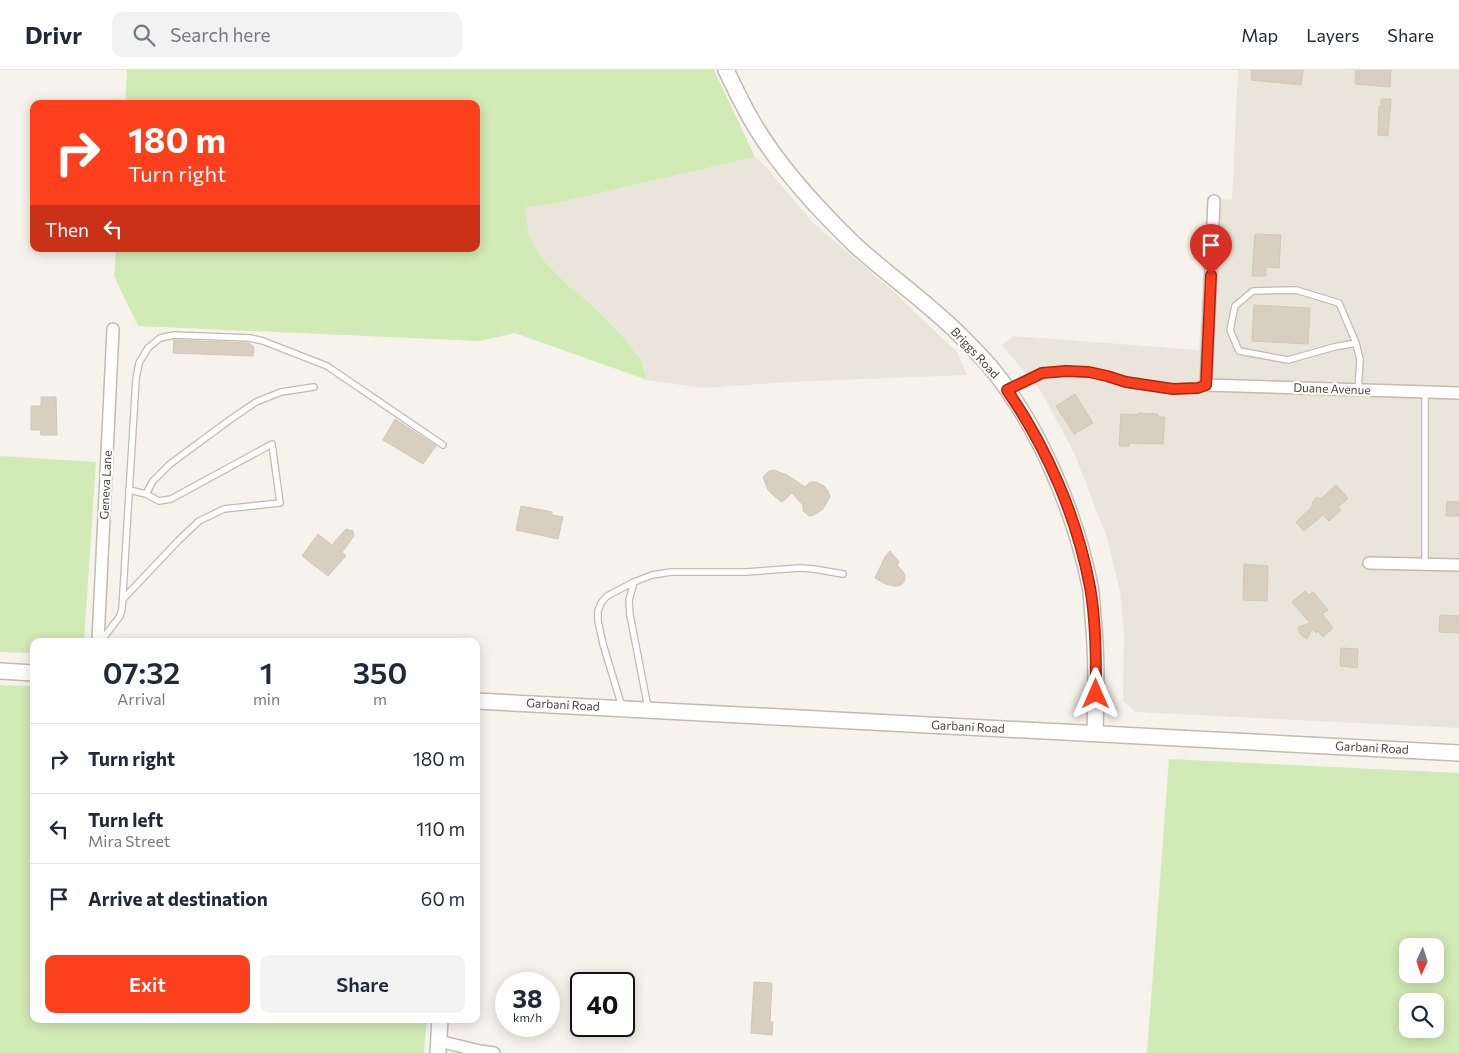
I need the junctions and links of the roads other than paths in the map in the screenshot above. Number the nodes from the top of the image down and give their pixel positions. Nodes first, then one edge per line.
1 (726, 70) edge
2 (1214, 202) dead end
3 (114, 329) dead end
4 (1356, 343) junction
5 (1206, 385) junction
6 (314, 387) dead end
7 (1007, 390) junction
8 (1358, 390) junction
9 (1426, 392) junction
10 (1459, 393) edge
11 (443, 445) dead end
12 (129, 490) junction
13 (146, 494) junction
14 (1369, 563) dead end
15 (1425, 564) junction
16 (1459, 565) edge
17 (843, 574) dead end
18 (634, 582) junction
19 (122, 599) junction
20 (100, 638) edge
21 (102, 638) edge
22 (0, 670) edge
23 (30, 673) edge
24 (480, 701) edge
25 (622, 709) junction
26 (648, 710) junction
27 (1095, 732) junction
28 (1459, 753) edge
29 (440, 1023) edge
30 (439, 1047) edge
31 (494, 1053) edge

1 - 7 street, Briggs Road
2 - 5 street
3 - 20 street, Geneva Lane
4 - 4 lane
4 - 8 lane
5 - 7 lane
5 - 8 street, Duane Avenue
6 - 13 lane
7 - 27 street, Briggs Road
8 - 9 street, Duane Avenue
9 - 10 street, Duane Avenue
9 - 15 lane
11 - 12 lane
12 - 13 lane
12 - 19 lane
13 - 19 lane
14 - 15 street
15 - 16 street
17 - 18 lane
18 - 25 lane
18 - 26 lane
19 - 21 lane
22 - 23 street
24 - 25 street, Garbani Road
25 - 26 street, Garbani Road
26 - 27 street, Garbani Road
27 - 28 street, Garbani Road
29 - 30 street
30 - 31 street

